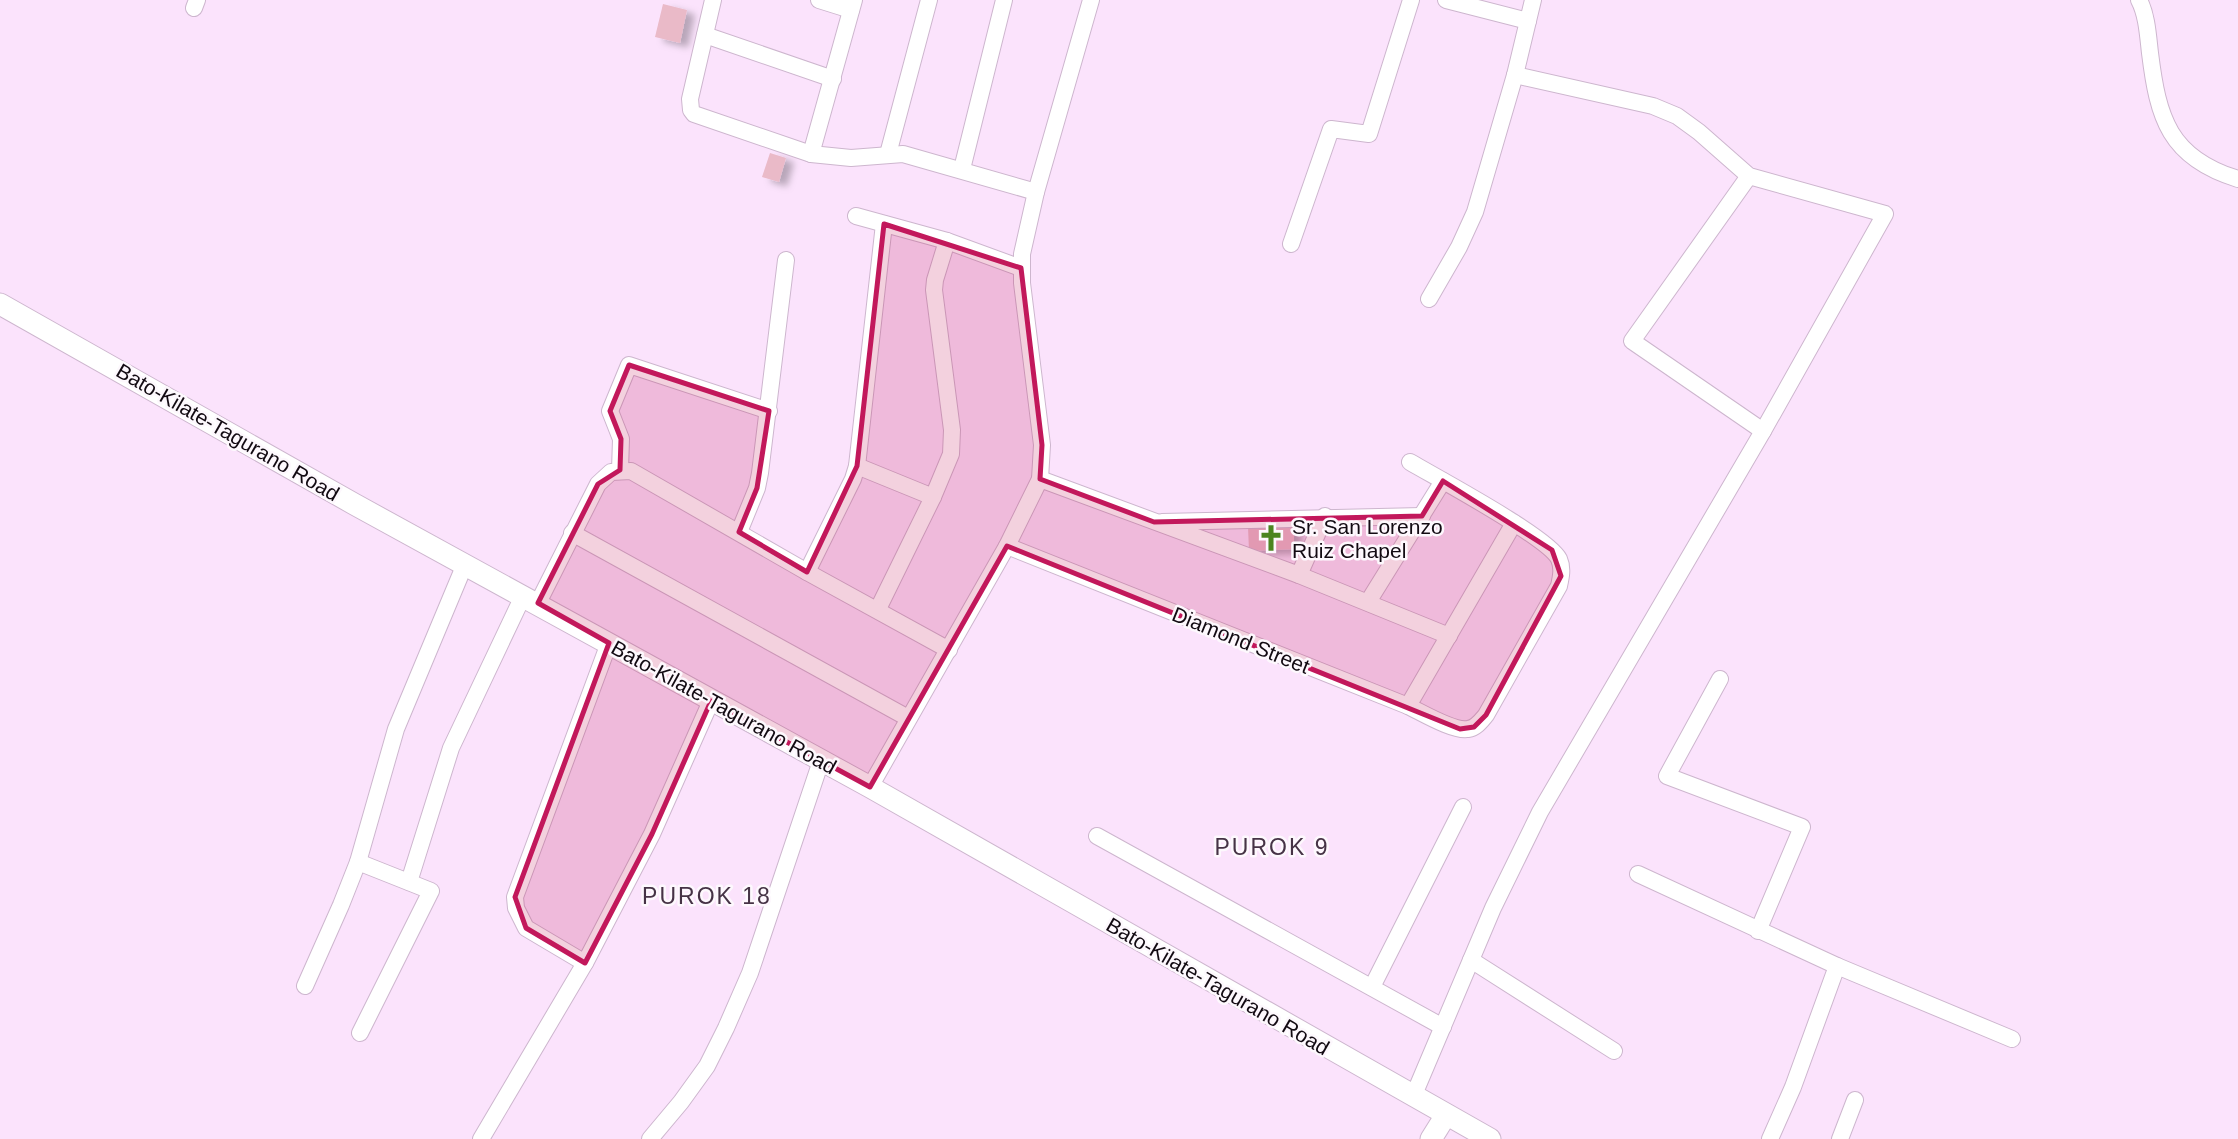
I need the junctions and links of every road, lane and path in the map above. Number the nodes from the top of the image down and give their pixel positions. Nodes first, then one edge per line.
1 (713, 0) edge
2 (819, 0) edge
3 (929, 0) edge
4 (1004, 0) edge
5 (1091, 0) edge
6 (1411, 0) edge
7 (1446, 0) edge
8 (1534, 0) edge
9 (2139, 0) edge
10 (853, 5) edge
11 (1528, 21) junction
12 (705, 35) junction
13 (1515, 75) junction
14 (832, 79) junction
15 (811, 154) junction
16 (888, 154) junction
17 (962, 169) junction
18 (1749, 176) junction
19 (2238, 179) edge
20 (1037, 192) junction
21 (856, 216) dead end
22 (884, 224) junction
23 (947, 241) junction
24 (1291, 244) dead end
25 (786, 260) dead end
26 (1021, 268) junction
27 (1429, 299) dead end
28 (0, 303) edge
29 (769, 411) junction
30 (1763, 431) junction
31 (1410, 462) dead end
32 (857, 466) junction
33 (620, 470) junction
34 (1040, 479) junction
35 (1444, 481) junction
36 (933, 497) junction
37 (1325, 516) junction
38 (1422, 516) junction
39 (1154, 522) junction
40 (1514, 523) junction
41 (739, 532) junction
42 (572, 534) junction
43 (1007, 546) junction
44 (465, 564) junction
45 (807, 572) junction
46 (1300, 575) junction
47 (530, 600) junction
48 (1368, 601) junction
49 (878, 609) junction
50 (1448, 636) junction
51 (609, 643) junction
52 (949, 650) junction
53 (1720, 678) dead end
54 (712, 701) junction
55 (1408, 706) junction
56 (908, 718) junction
57 (821, 761) junction
58 (870, 787) junction
59 (1464, 807) dead end
60 (1097, 836) dead end
61 (358, 862) junction
62 (1638, 874) dead end
63 (409, 882) junction
64 (1758, 931) junction
65 (1471, 960) junction
66 (585, 963) junction
67 (1837, 966) junction
68 (305, 986) dead end
69 (1372, 987) junction
70 (1443, 1027) junction
71 (360, 1033) dead end
72 (2012, 1039) dead end
73 (1614, 1051) dead end
74 (1413, 1097) junction
75 (1855, 1100) dead end
76 (1446, 1115) junction
77 (481, 1139) edge
78 (650, 1139) edge
79 (1431, 1139) edge
80 (1490, 1139) edge
81 (1770, 1139) edge
82 (1840, 1139) edge

1 - 12 street
2 - 10 street
3 - 16 street
4 - 17 street
5 - 20 street
6 - 24 street
7 - 11 street
8 - 11 street
9 - 19 street
10 - 14 street
11 - 13 street
12 - 14 street
12 - 15 street
13 - 18 street
13 - 27 street
14 - 15 street
15 - 16 street
16 - 17 street
17 - 20 street
18 - 30 street
18 - 30 street
20 - 26 street
21 - 22 street
22 - 23 street
22 - 32 street
23 - 26 street
23 - 36 street
25 - 29 street
26 - 34 street
28 - 44 street, Bato-Kilate-Tagurano Road
29 - 33 street
29 - 41 street
30 - 65 street
31 - 35 street
32 - 36 street
32 - 45 street
33 - 41 street
33 - 42 street
34 - 39 street
34 - 43 street
35 - 38 street
35 - 40 street
36 - 49 street
37 - 38 street
37 - 39 street
37 - 46 street
38 - 48 street
39 - 46 street
40 - 50 street
40 - 55 street, Diamond Street
41 - 45 street
42 - 47 street
42 - 56 street
43 - 52 street
43 - 55 street, Diamond Street
44 - 47 street, Bato-Kilate-Tagurano Road
44 - 61 street
45 - 49 street
46 - 48 street
47 - 51 street, Bato-Kilate-Tagurano Road
47 - 63 street
48 - 50 street
49 - 52 street
50 - 55 street
51 - 54 street, Bato-Kilate-Tagurano Road
51 - 66 street
52 - 56 street
53 - 64 street
54 - 57 street, Bato-Kilate-Tagurano Road
54 - 66 street
56 - 58 street
57 - 58 street, Bato-Kilate-Tagurano Road
57 - 78 street
58 - 74 street, Bato-Kilate-Tagurano Road
59 - 69 street
60 - 69 street
61 - 63 street
61 - 68 street
62 - 64 street
63 - 71 street
64 - 67 street
65 - 70 street
65 - 73 street
66 - 77 street
67 - 72 street
67 - 81 street
69 - 70 street
70 - 74 street
74 - 76 street, Bato-Kilate-Tagurano Road
75 - 82 street
76 - 79 street
76 - 80 street, Bato-Kilate-Tagurano Road

